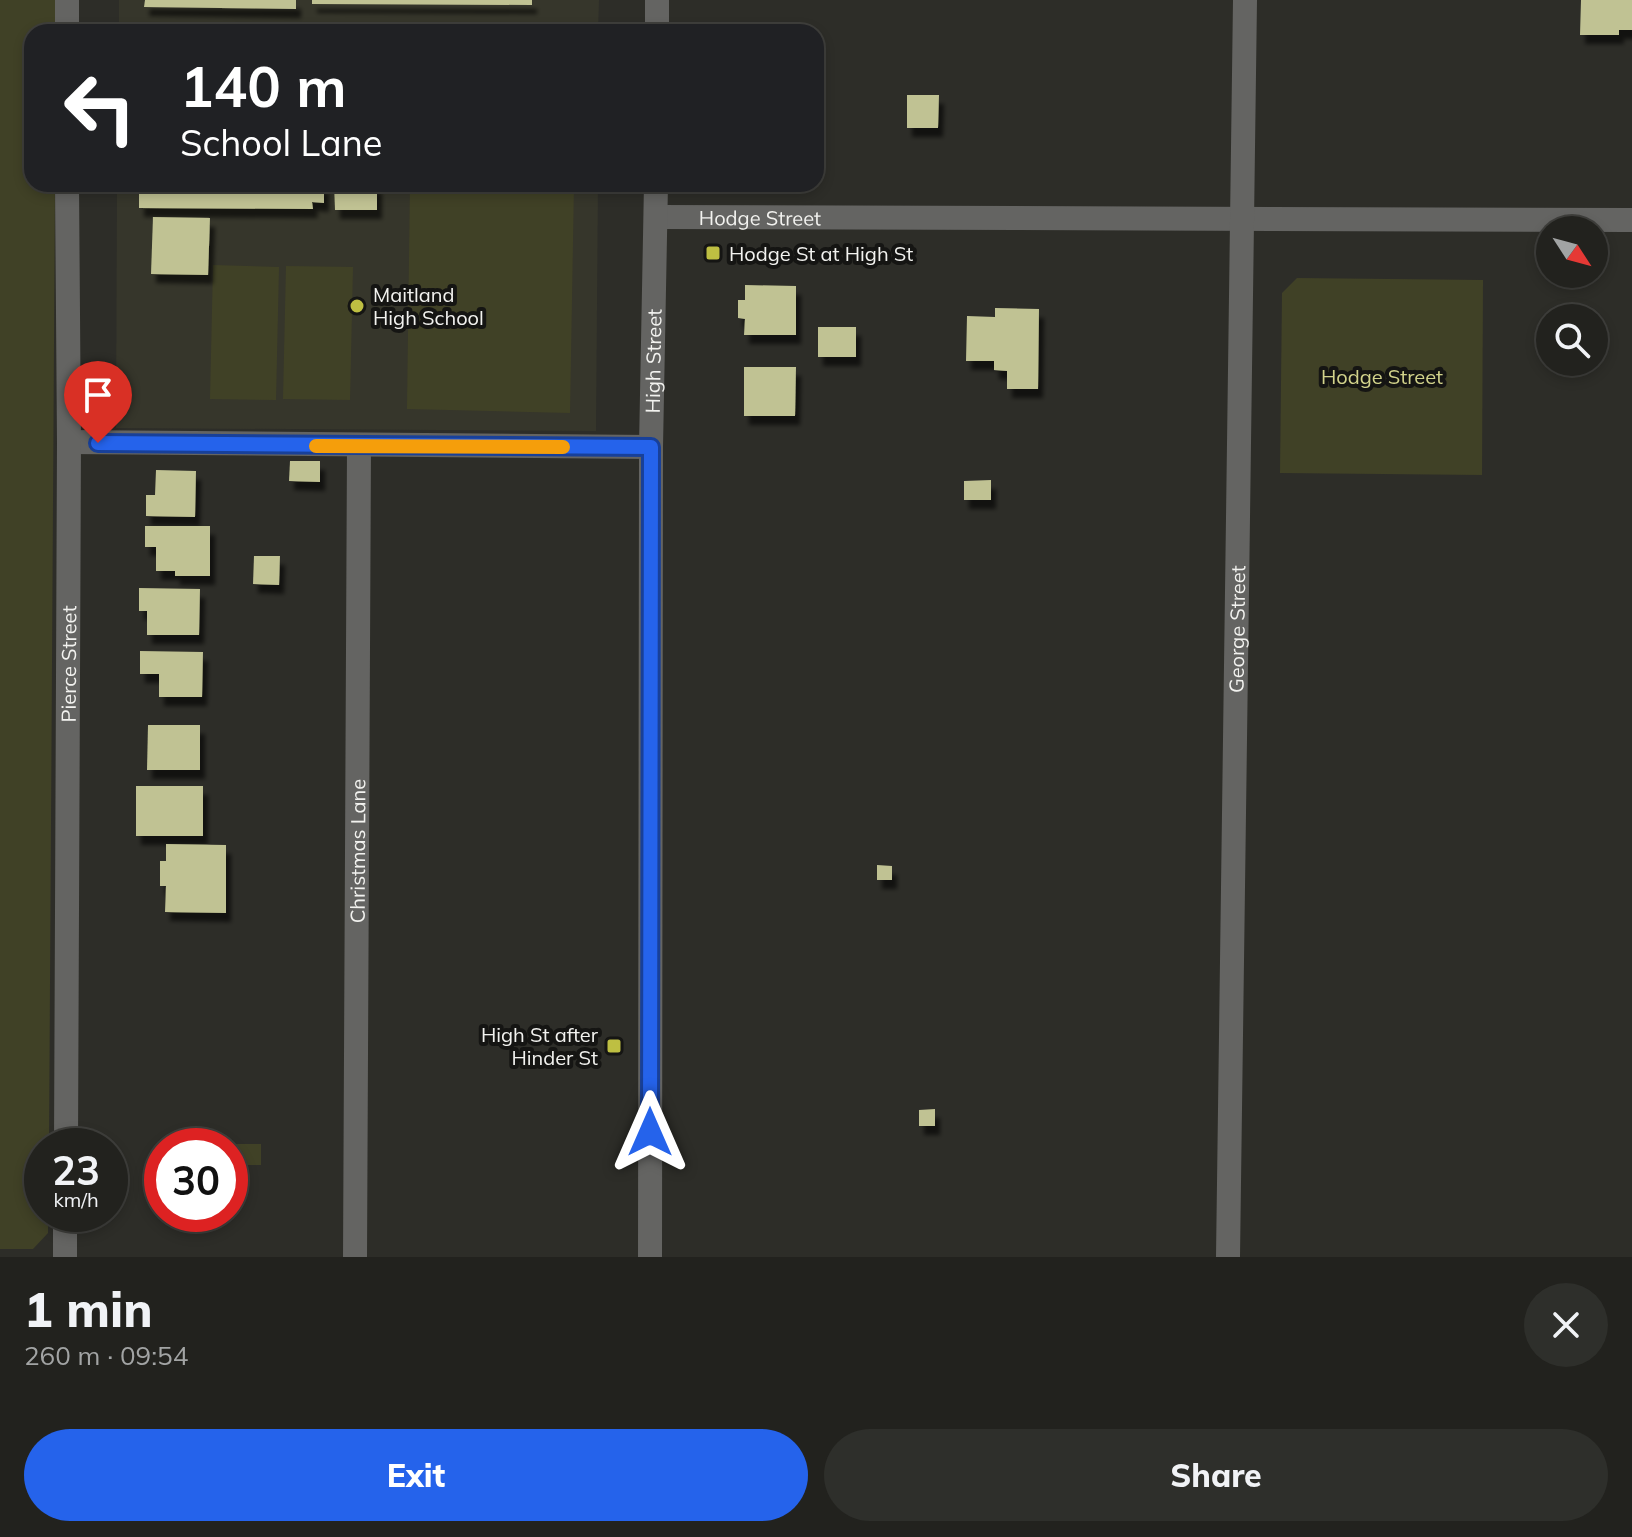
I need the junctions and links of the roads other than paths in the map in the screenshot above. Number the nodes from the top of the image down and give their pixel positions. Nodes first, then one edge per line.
1 (67, 0) edge
2 (657, 0) edge
3 (1245, 0) edge
4 (67, 24) edge
5 (657, 24) edge
6 (67, 192) edge
7 (656, 192) edge
8 (656, 217) junction
9 (1242, 220) junction
10 (1632, 220) edge
11 (69, 442) junction
12 (359, 447) junction
13 (651, 447) junction
14 (66, 1128) edge
15 (65, 1232) edge
16 (65, 1257) edge
17 (355, 1257) edge
18 (650, 1257) edge
19 (1228, 1257) edge

1 - 4 street
2 - 5 street
3 - 9 street, George Street
6 - 11 street, Pierce Street
7 - 8 street, High Street
8 - 9 street, Hodge Street
8 - 13 street, High Street
9 - 10 street, Hodge Street
9 - 19 street, George Street
11 - 12 street
11 - 14 street, Pierce Street
12 - 13 street
12 - 17 street, Christmas Lane
13 - 18 street, High Street
15 - 16 street

